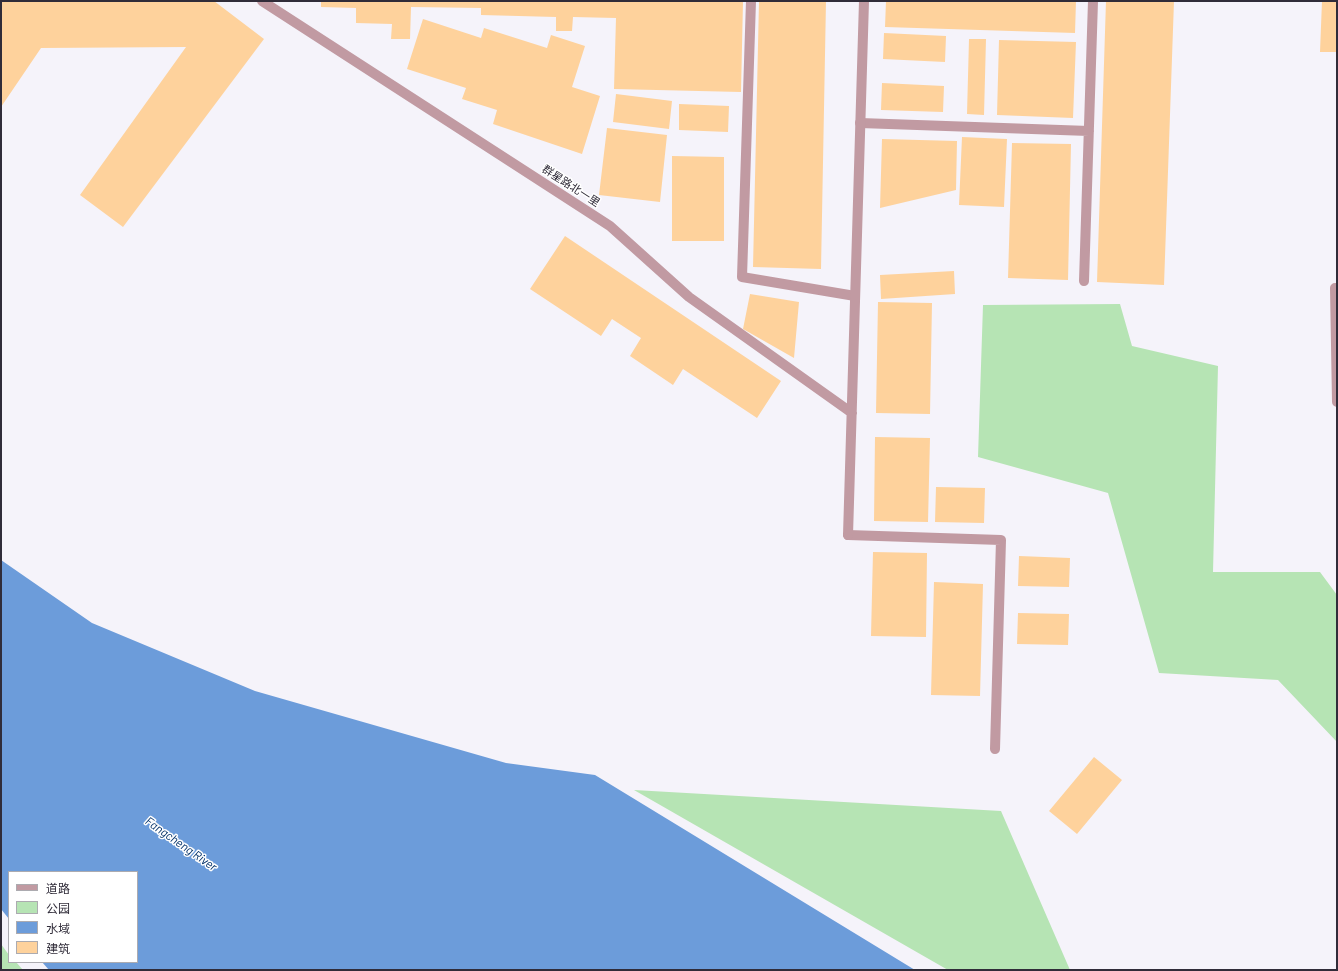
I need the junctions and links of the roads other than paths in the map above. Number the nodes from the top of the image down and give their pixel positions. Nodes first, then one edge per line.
1 (262, 1) edge
2 (751, 1) edge
3 (864, 1) edge
4 (1093, 1) edge
5 (860, 123) junction
6 (1088, 131) junction
7 (1084, 280) dead end
8 (1337, 288) edge
9 (855, 296) junction
10 (1337, 402) edge
11 (852, 413) junction
12 (995, 749) dead end

1 - 11 street, 群星路北一里
2 - 9 street
3 - 5 street
4 - 6 street
5 - 6 street
5 - 9 street
6 - 7 street
8 - 10 street
9 - 11 street
11 - 12 street

